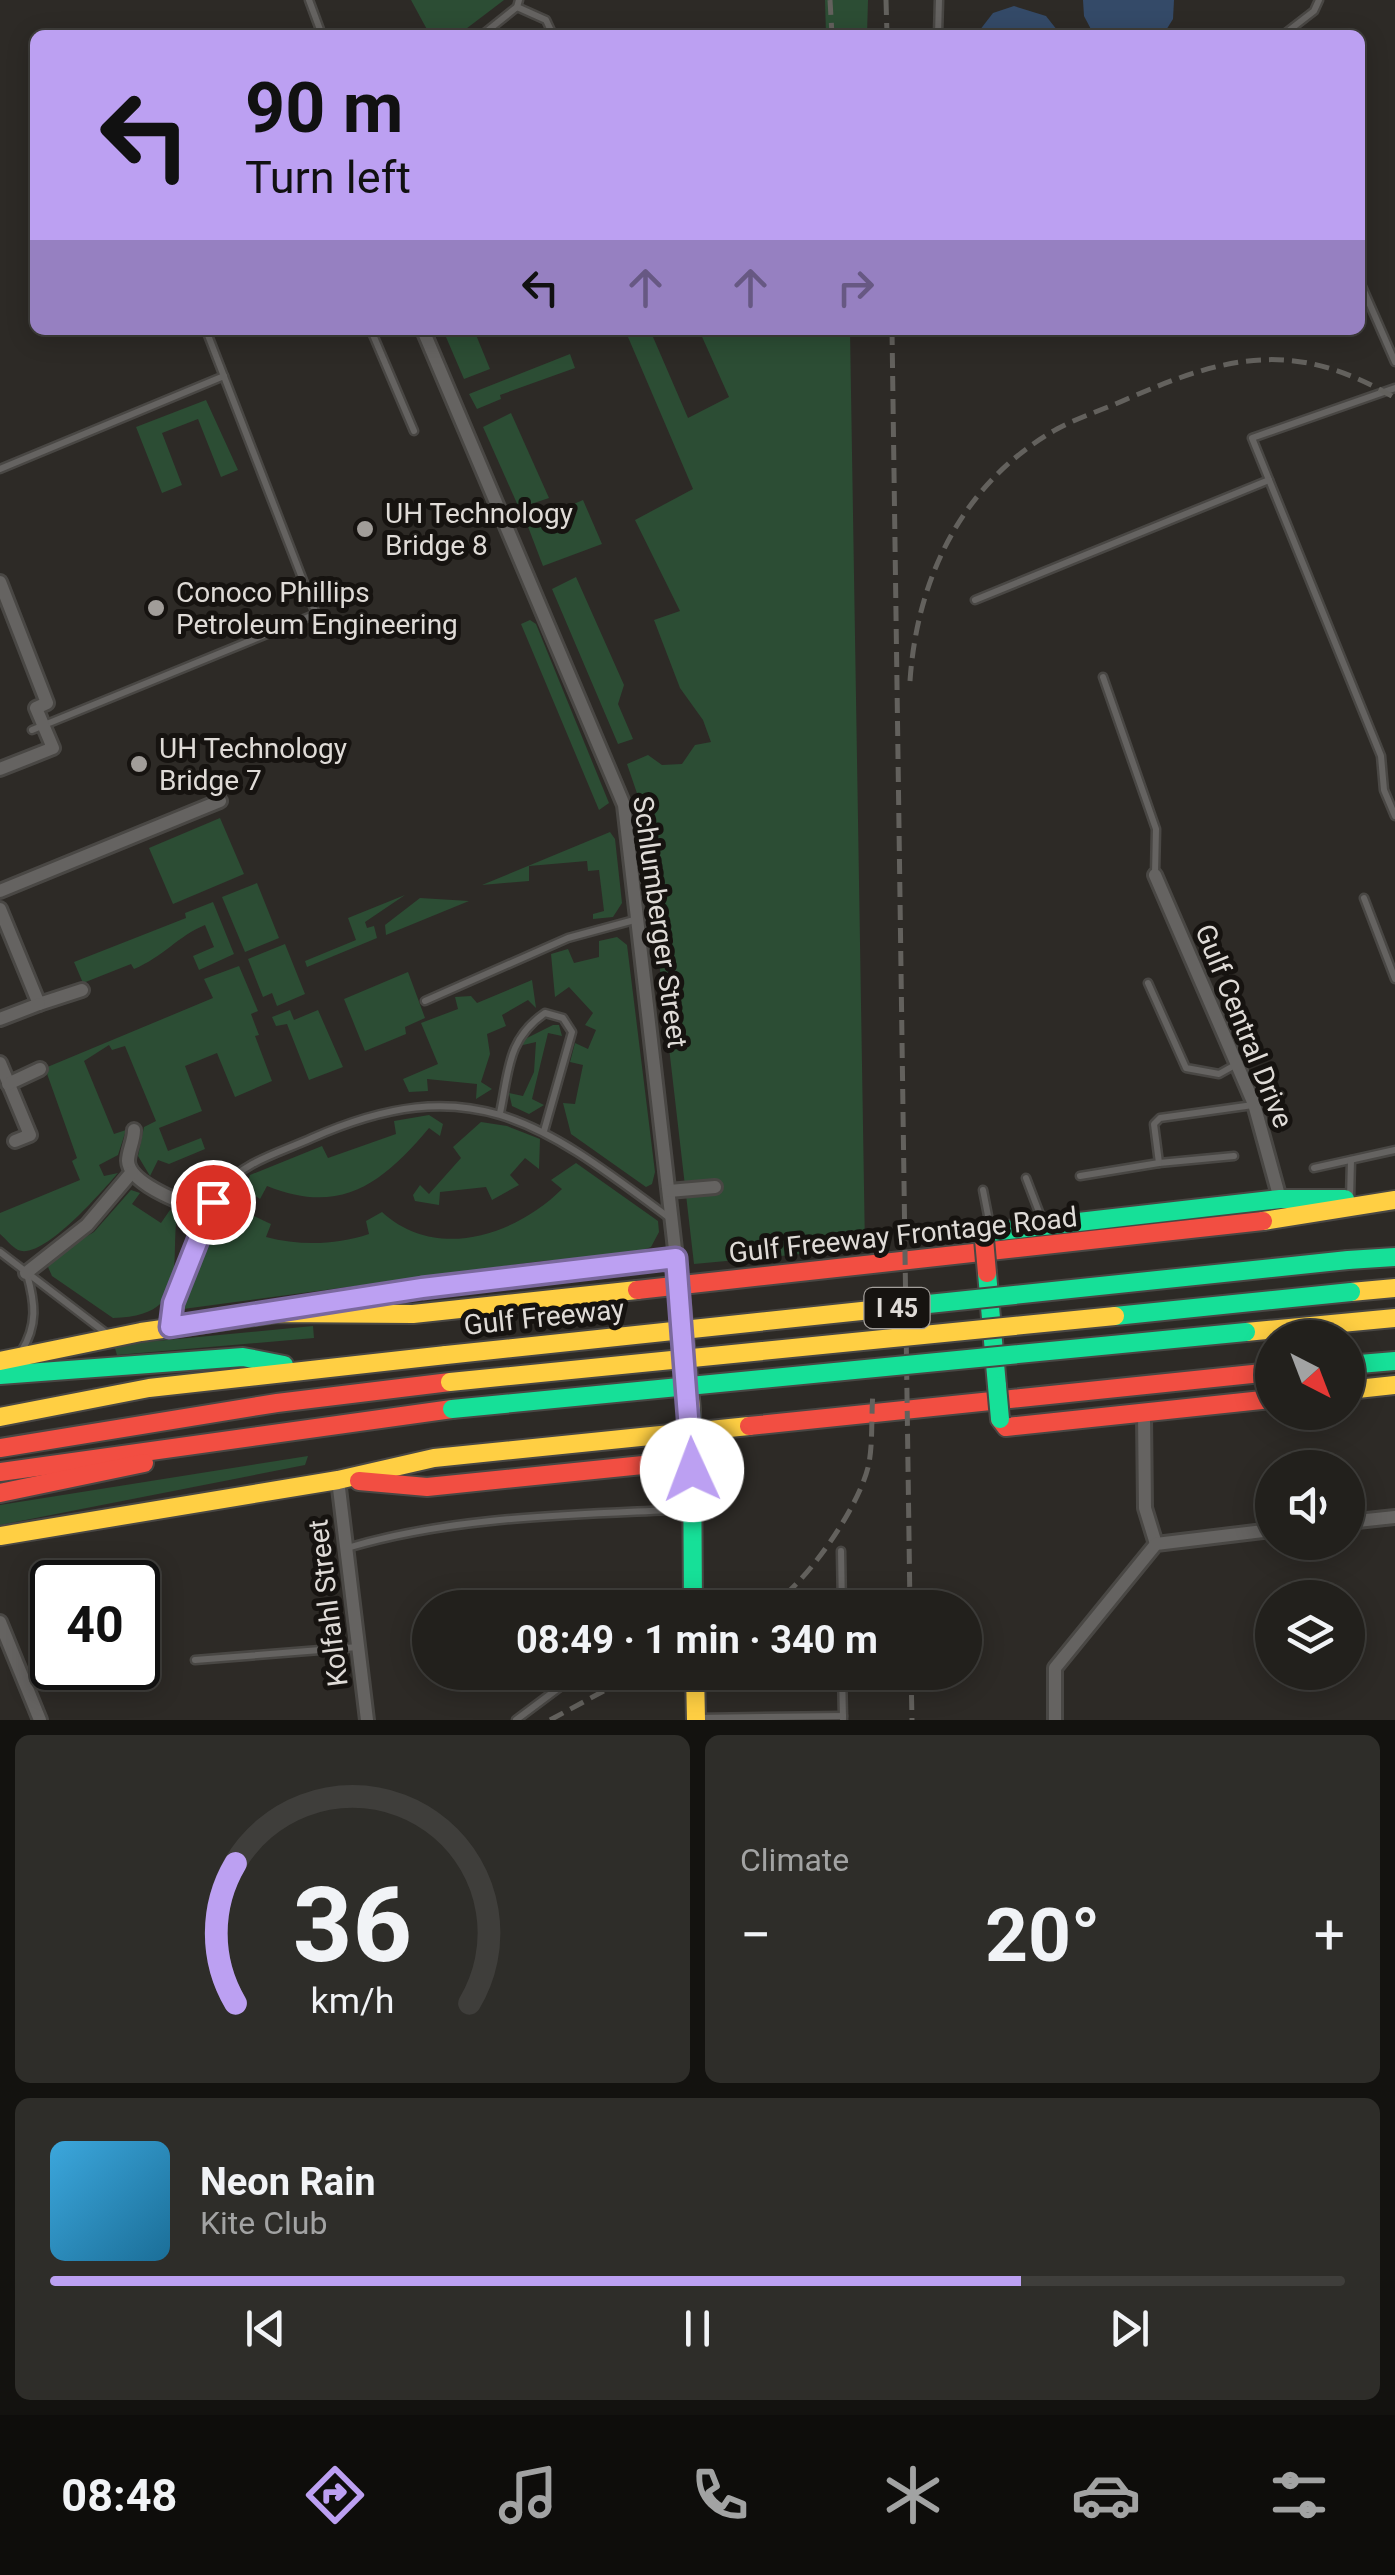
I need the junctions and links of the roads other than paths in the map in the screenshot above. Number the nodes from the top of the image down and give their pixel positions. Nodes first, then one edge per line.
1 (309, 0) edge
2 (940, 0) edge
3 (1319, 0) edge
4 (518, 4) edge
5 (320, 30) edge
6 (488, 30) edge
7 (550, 30) edge
8 (938, 30) edge
9 (1290, 30) edge
10 (1365, 293) edge
11 (208, 335) edge
12 (373, 335) edge
13 (426, 335) edge
14 (1395, 362) edge
15 (224, 376) junction
16 (1395, 388) edge
17 (414, 430) dead end
18 (0, 469) edge
19 (1269, 480) junction
20 (0, 582) edge
21 (975, 600) dead end
22 (1103, 677) dead end
23 (38, 728) junction
24 (0, 769) edge
25 (220, 801) dead end
26 (1395, 816) edge
27 (1155, 875) joint
28 (0, 891) edge
29 (1364, 898) dead end
30 (0, 909) edge
31 (639, 919) junction
32 (1395, 978) edge
33 (1148, 983) dead end
34 (82, 990) dead end
35 (426, 1001) dead end
36 (39, 1004) junction
37 (0, 1020) edge
38 (0, 1064) edge
39 (1236, 1064) junction
40 (40, 1069) dead end
41 (8, 1084) junction
42 (1254, 1104) junction
43 (500, 1114) junction
44 (134, 1130) dead end
45 (544, 1131) junction
46 (15, 1141) dead end
47 (1395, 1150) edge
48 (1234, 1156) dead end
49 (1351, 1160) junction
50 (1159, 1163) junction
51 (1314, 1168) dead end
52 (132, 1172) junction
53 (1080, 1176) dead end
54 (1026, 1178) dead end
55 (715, 1187) dead end
56 (220, 1190) joint
57 (983, 1190) dead end
58 (669, 1191) junction
59 (1280, 1199) junction
60 (1395, 1199) edge
61 (1350, 1203) junction
62 (207, 1213) junction
63 (672, 1220) junction
64 (1045, 1226) junction
65 (988, 1236) junction
66 (0, 1252) edge
67 (1395, 1257) edge
68 (677, 1264) junction
69 (26, 1272) junction
70 (1395, 1288) edge
71 (276, 1313) junction
72 (1395, 1318) edge
73 (170, 1327) junction
74 (112, 1338) junction
75 (9, 1359) edge
76 (1395, 1361) edge
77 (1365, 1364) edge
78 (308, 1370) junction
79 (0, 1374) edge
80 (1255, 1374) edge
81 (1395, 1385) edge
82 (1365, 1388) edge
83 (1255, 1401) edge
84 (1144, 1414) junction
85 (377, 1416) junction
86 (0, 1417) edge
87 (0, 1448) edge
88 (692, 1455) junction
89 (0, 1472) edge
90 (338, 1480) junction
91 (0, 1492) edge
92 (692, 1510) junction
93 (1395, 1517) edge
94 (1365, 1520) edge
95 (1255, 1532) edge
96 (0, 1536) edge
97 (1156, 1544) junction
98 (347, 1548) junction
99 (841, 1552) dead end
100 (693, 1590) edge
101 (842, 1590) edge
102 (0, 1622) edge
103 (360, 1646) junction
104 (195, 1660) dead end
105 (556, 1690) edge
106 (695, 1690) edge
107 (842, 1690) edge
108 (843, 1718) edge
109 (696, 1719) edge
110 (40, 1720) edge
111 (367, 1720) edge
112 (516, 1720) edge
113 (1054, 1720) edge

1 - 5 lane
2 - 8 lane
3 - 9 lane
4 - 6 lane
4 - 7 lane
10 - 14 lane
11 - 15 lane
12 - 17 lane
13 - 31 street, Schlumberger Street
15 - 18 lane
15 - 23 lane
16 - 19 lane
19 - 21 lane
19 - 26 lane
20 - 23 street
22 - 27 lane
23 - 24 street
25 - 28 street
27 - 39 street, Gulf Central Drive
29 - 32 lane
30 - 36 street
31 - 35 lane
31 - 58 street, Schlumberger Street
33 - 39 lane
34 - 36 street
36 - 37 street
38 - 41 street
39 - 42 street, Gulf Central Drive
40 - 41 street
41 - 46 street
42 - 50 lane
42 - 59 street, Gulf Central Drive
43 - 45 lane
43 - 45 lane
43 - 56 lane
44 - 52 street
45 - 63 lane
47 - 49 lane
48 - 50 lane
49 - 51 lane
49 - 61 lane
50 - 53 lane
52 - 62 street
52 - 69 street
54 - 64 lane
55 - 58 street
56 - 62 street
57 - 65 lane
58 - 63 street, Schlumberger Street
59 - 61 main road
59 - 64 main road
60 - 61 main road
61 - 71 main road, Gulf Freeway Frontage Road
62 - 73 street
63 - 68 street, Schlumberger Street
64 - 65 main road
65 - 84 main road, bridge
66 - 69 lane
67 - 78 main road, Gulf Freeway / I 45, bridge
68 - 71 main road
68 - 88 main road, bridge
69 - 74 lane
69 - 75 lane
70 - 87 main road, Gulf Freeway, bridge
71 - 73 main road, Gulf Freeway Frontage Road
72 - 85 main road, I 45, bridge
73 - 74 main road, Gulf Freeway Frontage Road
74 - 75 main road, Gulf Freeway Frontage Road
76 - 77 main road
78 - 79 main road
78 - 86 main road, Gulf Freeway / I 45
80 - 90 main road
81 - 82 main road
83 - 84 main road
84 - 97 street
85 - 89 main road, I 45
85 - 91 main road
88 - 90 main road
88 - 92 main road
90 - 96 main road
90 - 98 street, Kolfahl Street
92 - 98 lane
92 - 100 main road
93 - 94 street
95 - 97 street
97 - 113 street
98 - 103 street, Kolfahl Street
99 - 101 lane
102 - 110 street
103 - 104 lane
103 - 111 street, Kolfahl Street
105 - 112 lane
106 - 109 main road
107 - 108 lane
108 - 109 lane

